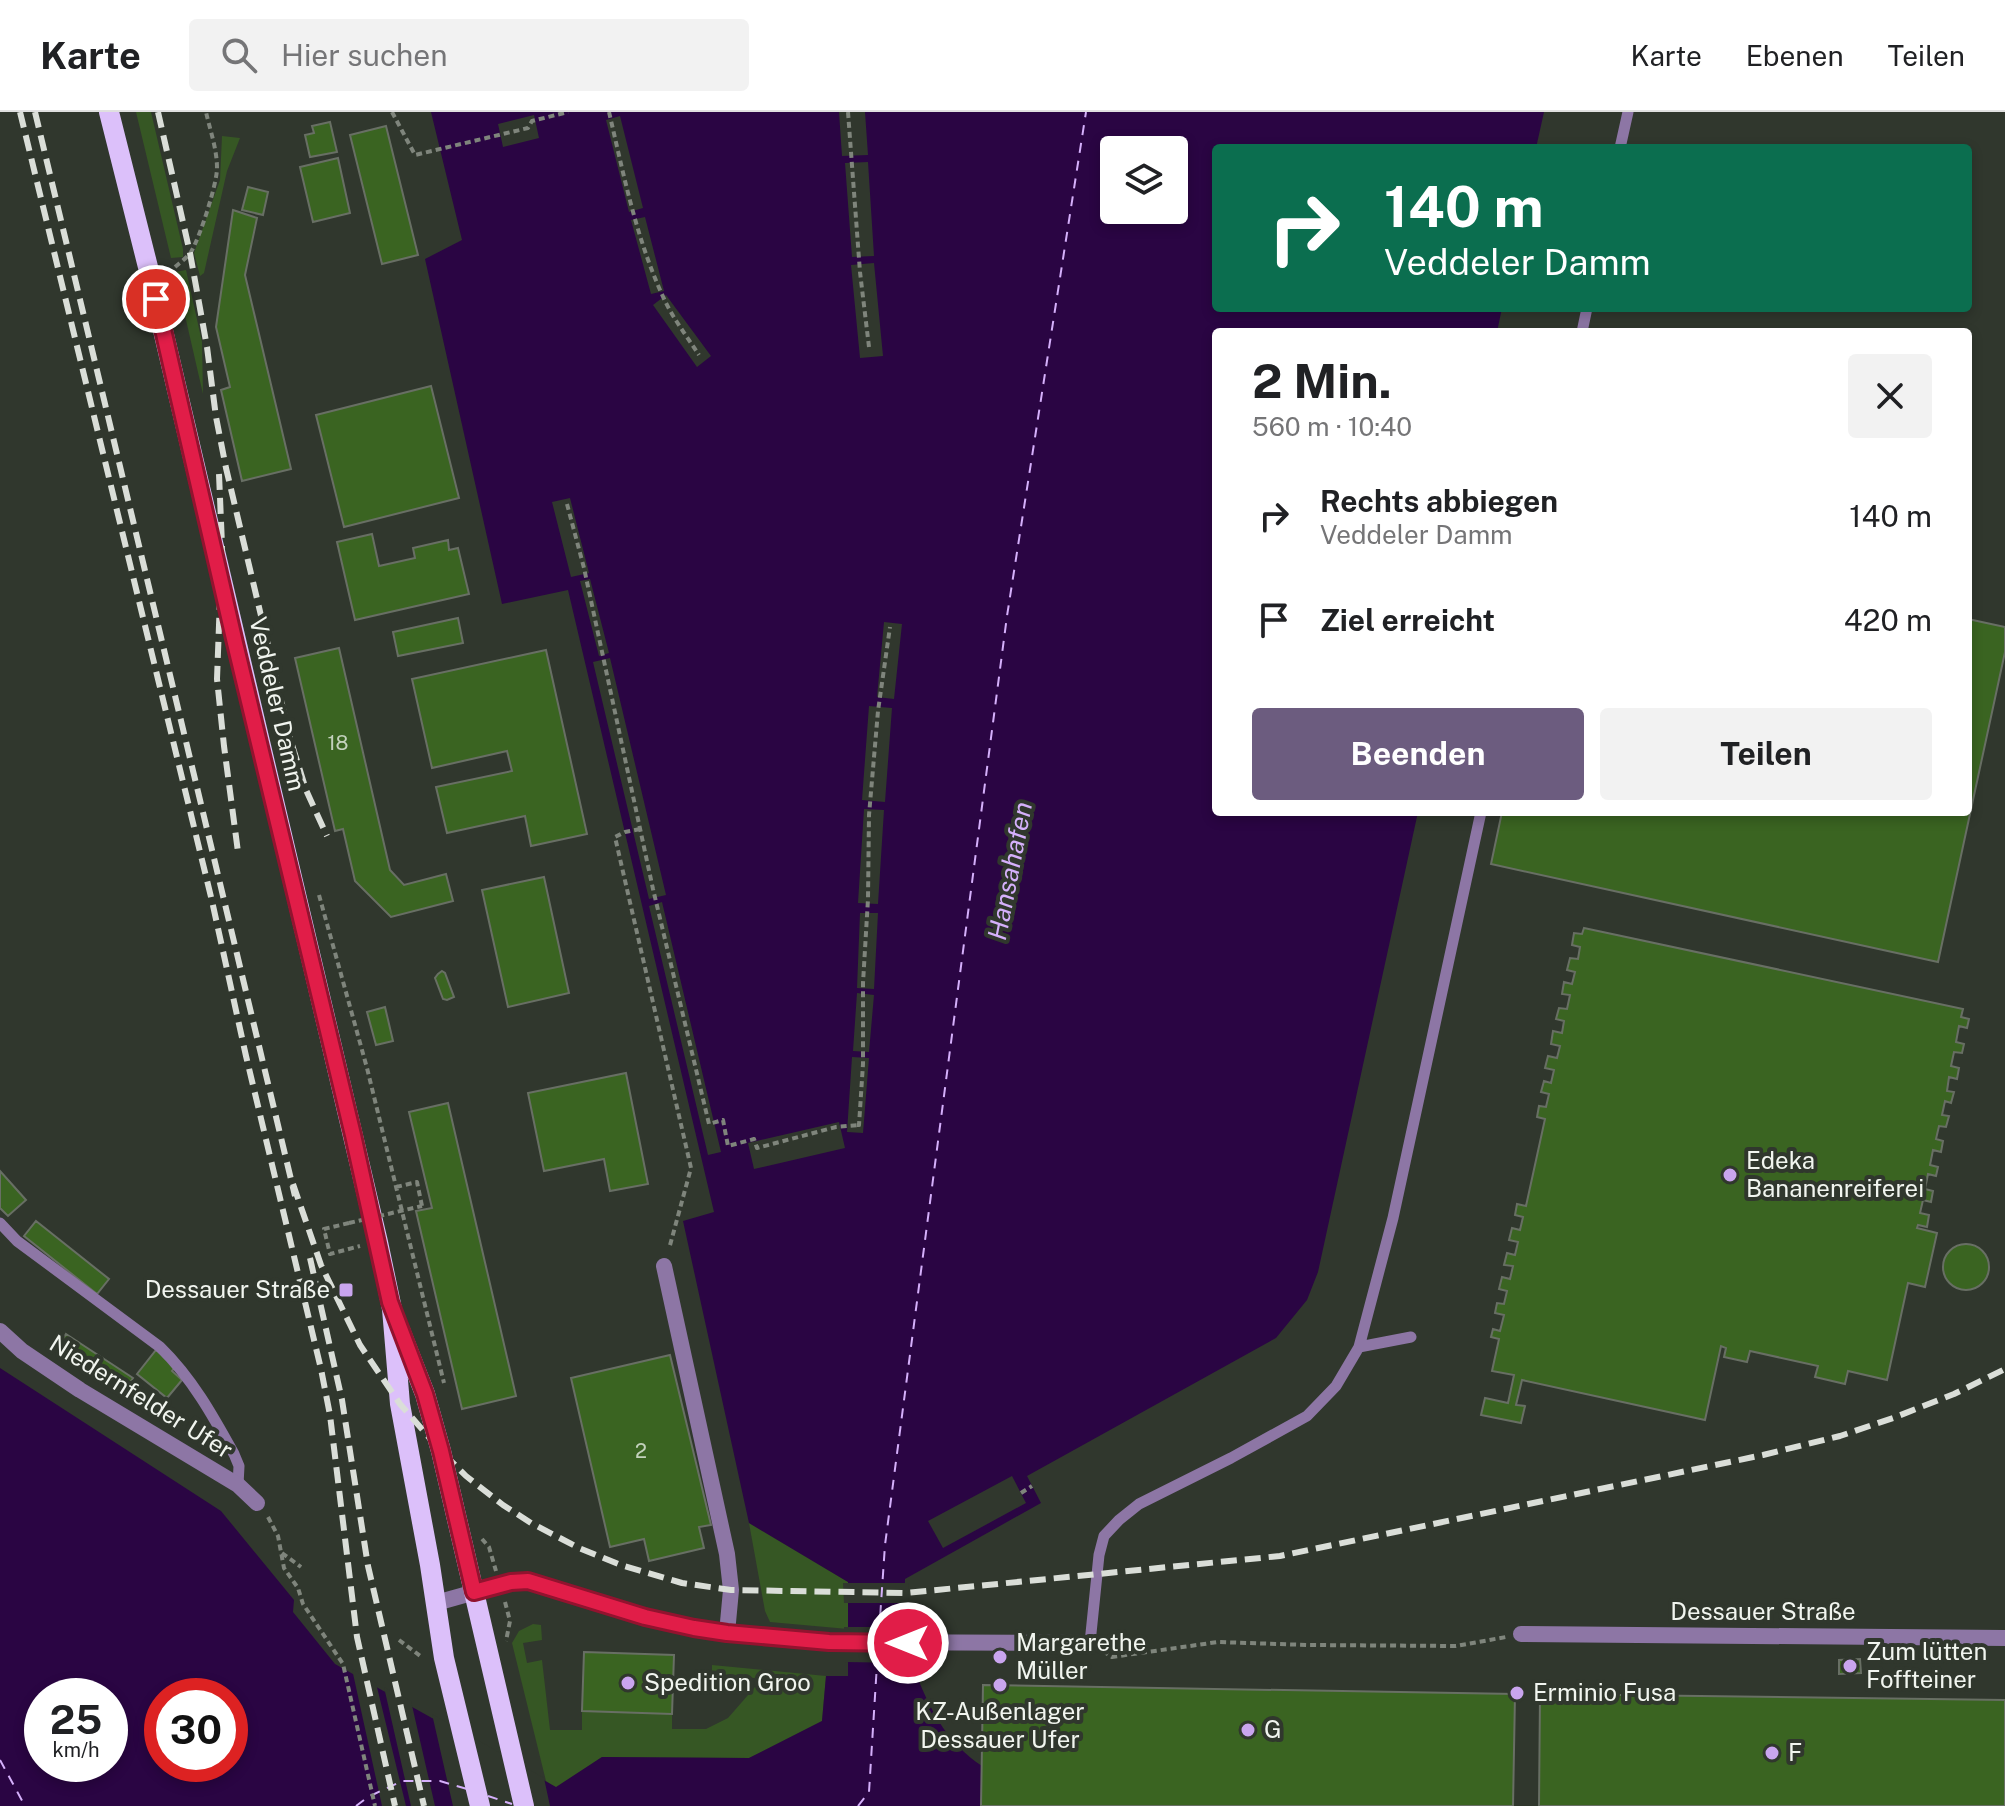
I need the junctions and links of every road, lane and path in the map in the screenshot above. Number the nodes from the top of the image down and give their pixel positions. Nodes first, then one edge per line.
1 (109, 112) edge
2 (206, 112) edge
3 (392, 112) edge
4 (568, 112) edge
5 (609, 112) edge
6 (848, 112) edge
7 (1628, 112) edge
8 (1621, 144) edge
9 (172, 281) dead end
10 (869, 347) dead end
11 (699, 355) dead end
12 (567, 504) dead end
13 (890, 627) dead end
14 (1480, 816) edge
15 (640, 829) junction
16 (0, 1223) edge
17 (378, 1242) junction
18 (664, 1266) joint
19 (392, 1309) junction
20 (0, 1331) edge
21 (1411, 1337) dead end
22 (1359, 1347) junction
23 (447, 1395) dead end
24 (238, 1485) junction
25 (1032, 1486) dead end
26 (1021, 1493) dead end
27 (257, 1503) joint
28 (481, 1537) dead end
29 (282, 1553) junction
30 (492, 1557) dead end
31 (301, 1567) dead end
32 (474, 1592) junction
33 (436, 1603) junction
34 (510, 1621) dead end
35 (727, 1633) junction
36 (1521, 1634) joint
37 (2005, 1638) edge
38 (399, 1640) dead end
39 (1090, 1643) junction
40 (506, 1644) dead end
41 (426, 1661) dead end
42 (375, 1806) edge
43 (480, 1806) edge
44 (524, 1806) edge

1 - 17 main road, Veddeler Damm
2 - 9 path
3 - 4 path
5 - 11 path
6 - 10 path
7 - 8 lane
12 - 15 path
13 - 15 path
14 - 22 lane
15 - 18 path
16 - 24 lane
17 - 19 main road, Veddeler Damm
17 - 23 path, bridge
18 - 35 street
19 - 32 main road, Veddeler Damm
19 - 33 main road, Veddeler Damm
20 - 24 street, Niedernfelder Ufer
21 - 22 lane
22 - 39 lane
24 - 27 street, Niedernfelder Ufer
25 - 26 path
27 - 29 path
28 - 30 path
29 - 31 path
29 - 42 path
32 - 33 street
32 - 35 street
32 - 44 main road, Veddeler Damm
33 - 43 main road, Veddeler Damm
34 - 40 path
35 - 39 street
36 - 37 street, Dessauer Straße
36 - 39 path
38 - 41 path

